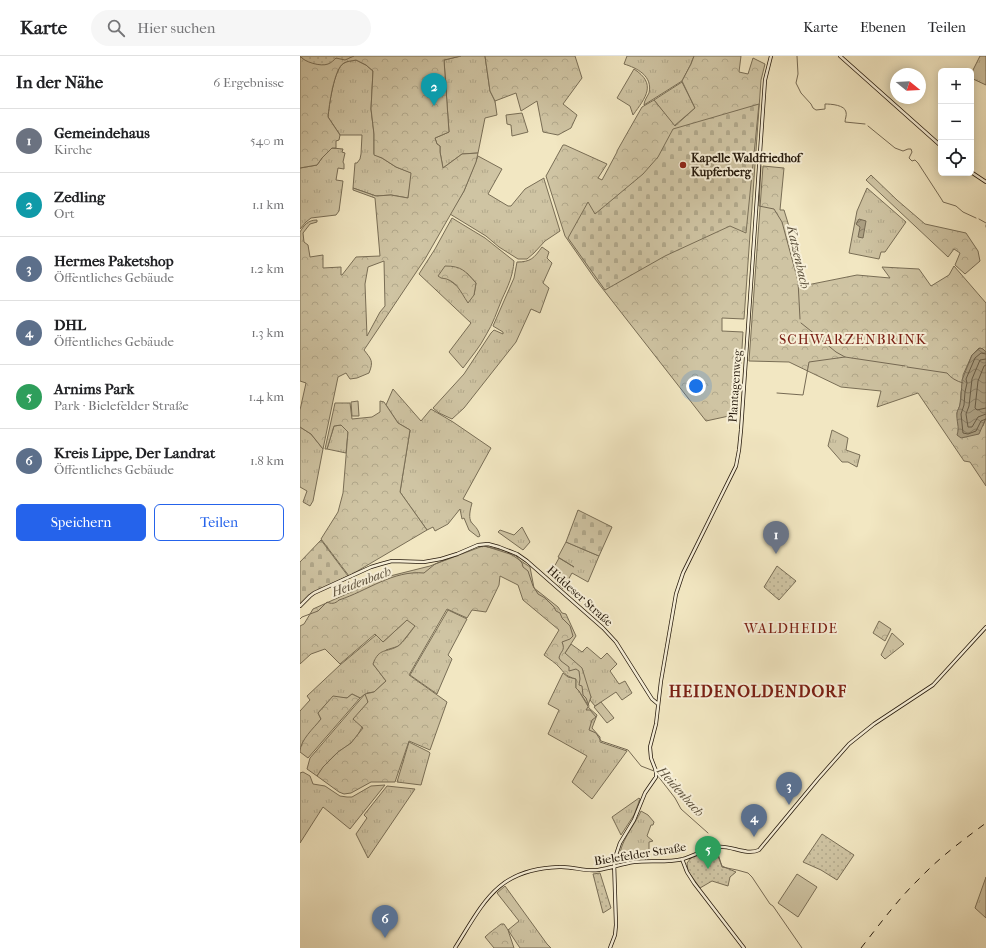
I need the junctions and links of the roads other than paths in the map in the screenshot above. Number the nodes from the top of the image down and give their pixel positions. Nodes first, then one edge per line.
1 (771, 56) edge
2 (840, 56) edge
3 (938, 143) edge
4 (974, 174) edge
5 (986, 182) edge
6 (300, 606) edge
7 (986, 627) edge
8 (658, 704) junction
9 (682, 859) junction
10 (614, 867) junction
11 (455, 948) edge
12 (610, 948) edge
13 (744, 948) edge

1 - 8 main road, Plantagenweg
2 - 3 main road
4 - 5 main road
6 - 8 main road, Hiddeser Straße
7 - 9 main road, Bielefelder Straße
8 - 10 main road
9 - 10 main road, Bielefelder Straße
9 - 13 main road
10 - 11 main road, Bielefelder Straße
10 - 12 main road

